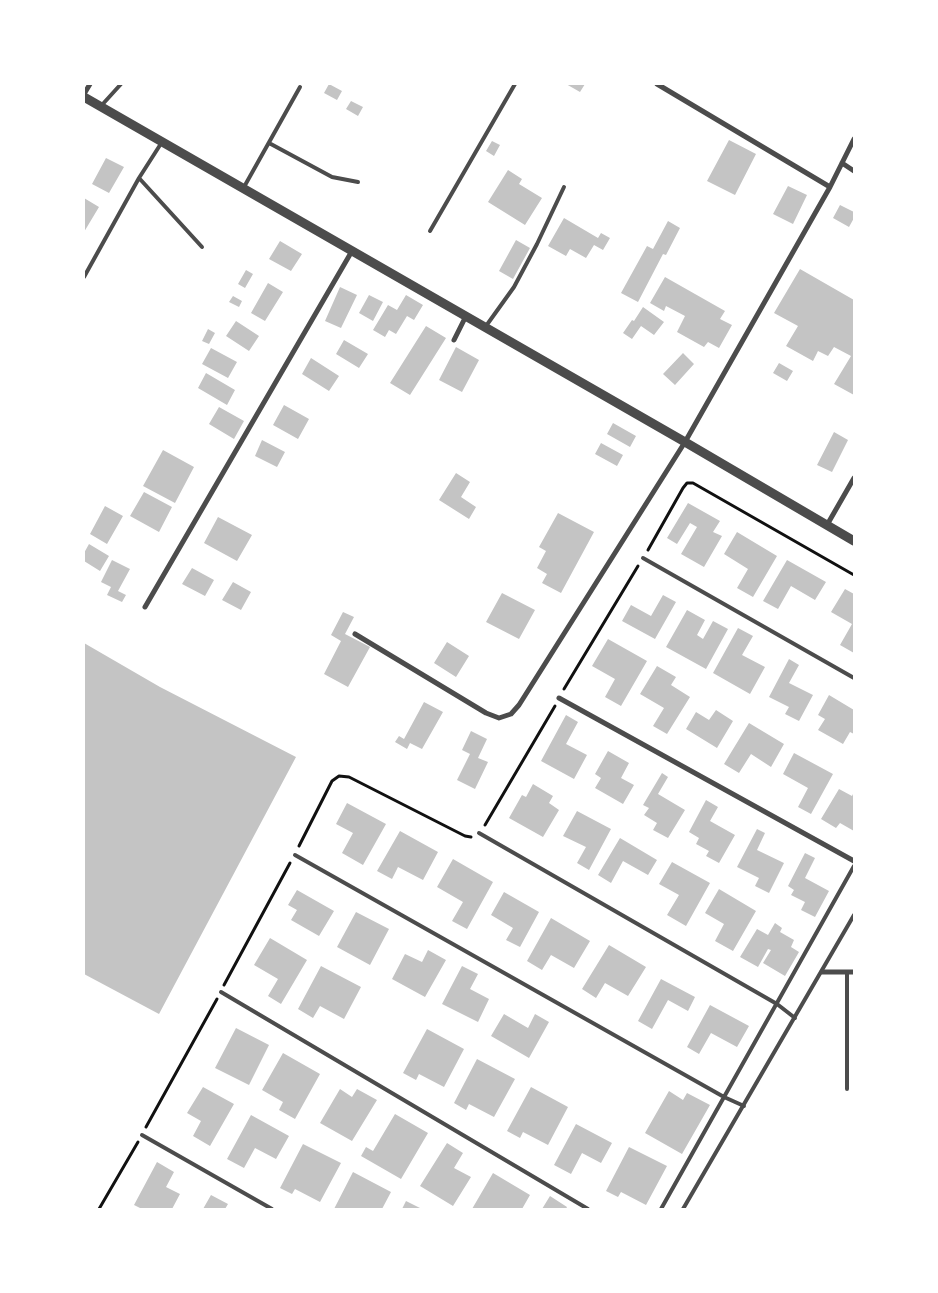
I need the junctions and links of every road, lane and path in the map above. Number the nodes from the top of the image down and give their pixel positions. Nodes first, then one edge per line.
1 (90, 84) edge
2 (121, 84) edge
3 (515, 84) edge
4 (657, 84) edge
5 (300, 86) dead end
6 (84, 96) edge
7 (101, 107) junction
8 (854, 139) edge
9 (162, 142) junction
10 (269, 143) junction
11 (842, 163) junction
12 (854, 171) edge
13 (139, 178) junction
14 (358, 182) dead end
15 (564, 187) dead end
16 (830, 187) junction
17 (243, 189) junction
18 (430, 231) dead end
19 (202, 247) dead end
20 (352, 251) junction
21 (84, 277) edge
22 (466, 316) junction
23 (485, 328) junction
24 (454, 340) dead end
25 (685, 442) junction
26 (854, 478) edge
27 (827, 525) junction
28 (854, 541) edge
29 (643, 558) junction
30 (854, 575) edge
31 (145, 607) dead end
32 (355, 634) dead end
33 (854, 678) edge
34 (559, 698) junction
35 (479, 833) junction
36 (295, 855) junction
37 (854, 861) edge
38 (854, 866) edge
39 (854, 916) edge
40 (822, 972) junction
41 (847, 972) junction
42 (854, 972) edge
43 (221, 992) junction
44 (777, 1004) junction
45 (795, 1018) junction
46 (847, 1088) dead end
47 (724, 1097) junction
48 (744, 1106) junction
49 (142, 1135) junction
50 (100, 1209) edge
51 (272, 1209) edge
52 (588, 1209) edge
53 (661, 1209) edge
54 (684, 1209) edge

1 - 6 street
2 - 7 lane
3 - 18 lane
4 - 16 street
5 - 10 lane
6 - 7 street
7 - 9 street
8 - 11 street
9 - 13 lane
9 - 17 street
10 - 14 lane
10 - 17 lane
11 - 12 street
11 - 16 street
13 - 19 lane
13 - 21 lane
15 - 23 lane
16 - 25 street
17 - 20 street
20 - 22 street
20 - 31 street
22 - 23 street
22 - 24 street
23 - 25 street
25 - 27 street
25 - 32 street
26 - 27 street
27 - 28 street
29 - 30 path
29 - 33 lane
29 - 34 path
34 - 35 path
34 - 37 street
35 - 36 path
35 - 44 lane
36 - 43 path
36 - 47 lane
38 - 44 lane
39 - 40 lane
40 - 41 street
40 - 45 lane
41 - 42 street
41 - 46 lane
43 - 49 path
43 - 52 lane
44 - 45 lane
44 - 47 lane
45 - 48 lane
47 - 48 lane
47 - 53 lane
48 - 54 lane
49 - 50 path
49 - 51 lane

